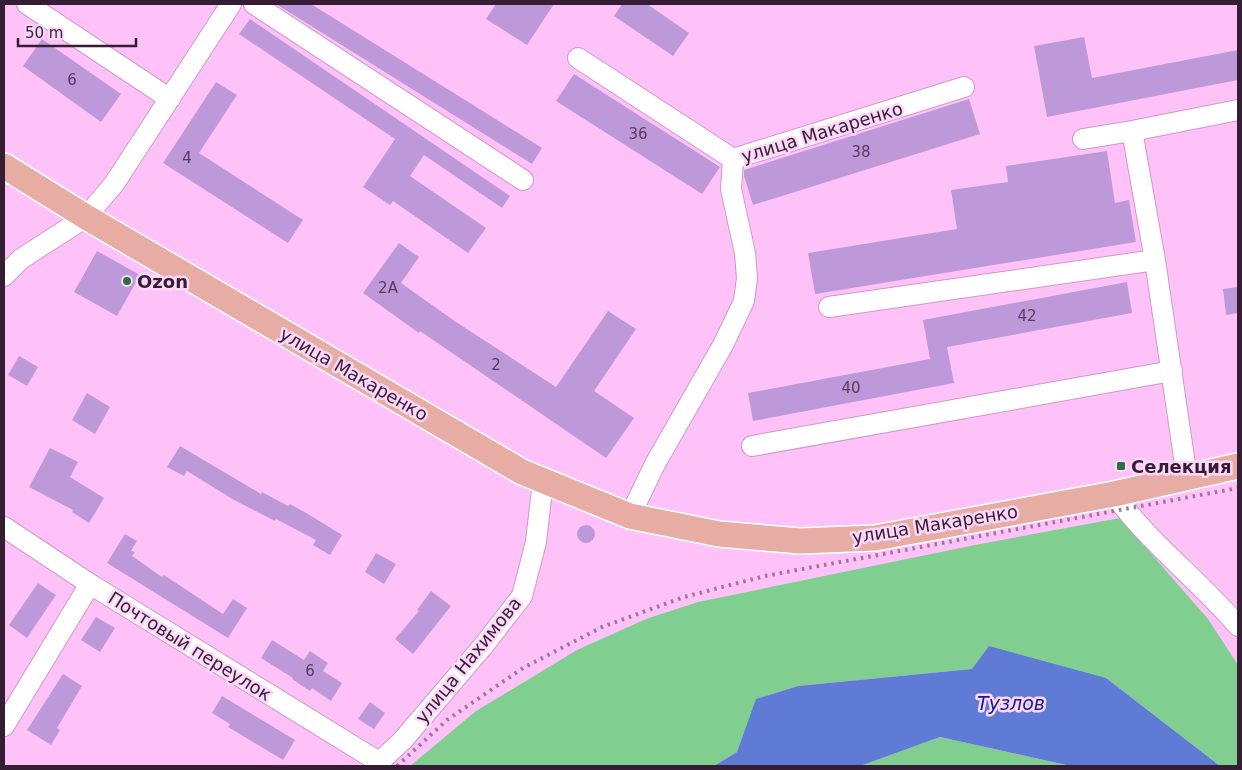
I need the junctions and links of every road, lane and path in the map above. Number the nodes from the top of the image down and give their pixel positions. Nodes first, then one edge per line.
1 (27, 4) edge
2 (231, 4) edge
3 (254, 4) edge
4 (578, 58) dead end
5 (964, 87) dead end
6 (170, 99) junction
7 (1238, 110) edge
8 (1132, 131) junction
9 (1083, 139) dead end
10 (733, 159) junction
11 (4, 166) edge
12 (523, 180) dead end
13 (86, 217) junction
14 (1155, 260) junction
15 (4, 276) edge
16 (829, 307) dead end
17 (1172, 371) junction
18 (752, 446) dead end
19 (1238, 466) edge
20 (1187, 478) junction
21 (543, 480) junction
22 (1114, 494) junction
23 (630, 516) junction
24 (4, 527) edge
25 (90, 584) junction
26 (1235, 616) edge
27 (4, 726) edge
28 (377, 764) edge

1 - 6 street
2 - 6 street
3 - 12 street
4 - 10 street
5 - 10 street, улица Макаренко
6 - 13 street
7 - 8 street
8 - 9 street
8 - 14 street
10 - 23 street, улица Макаренко
11 - 13 main road, улица Макаренко
13 - 15 street
13 - 21 main road, улица Макаренко
14 - 16 street
14 - 17 street
17 - 18 street
17 - 20 street
19 - 20 main road, улица Макаренко
20 - 22 main road, улица Макаренко
21 - 23 main road, улица Макаренко
21 - 28 street, улица Нахимова
22 - 23 main road, улица Макаренко
22 - 26 street
24 - 25 street, Почтовый переулок
25 - 27 street
25 - 28 street, Почтовый переулок

